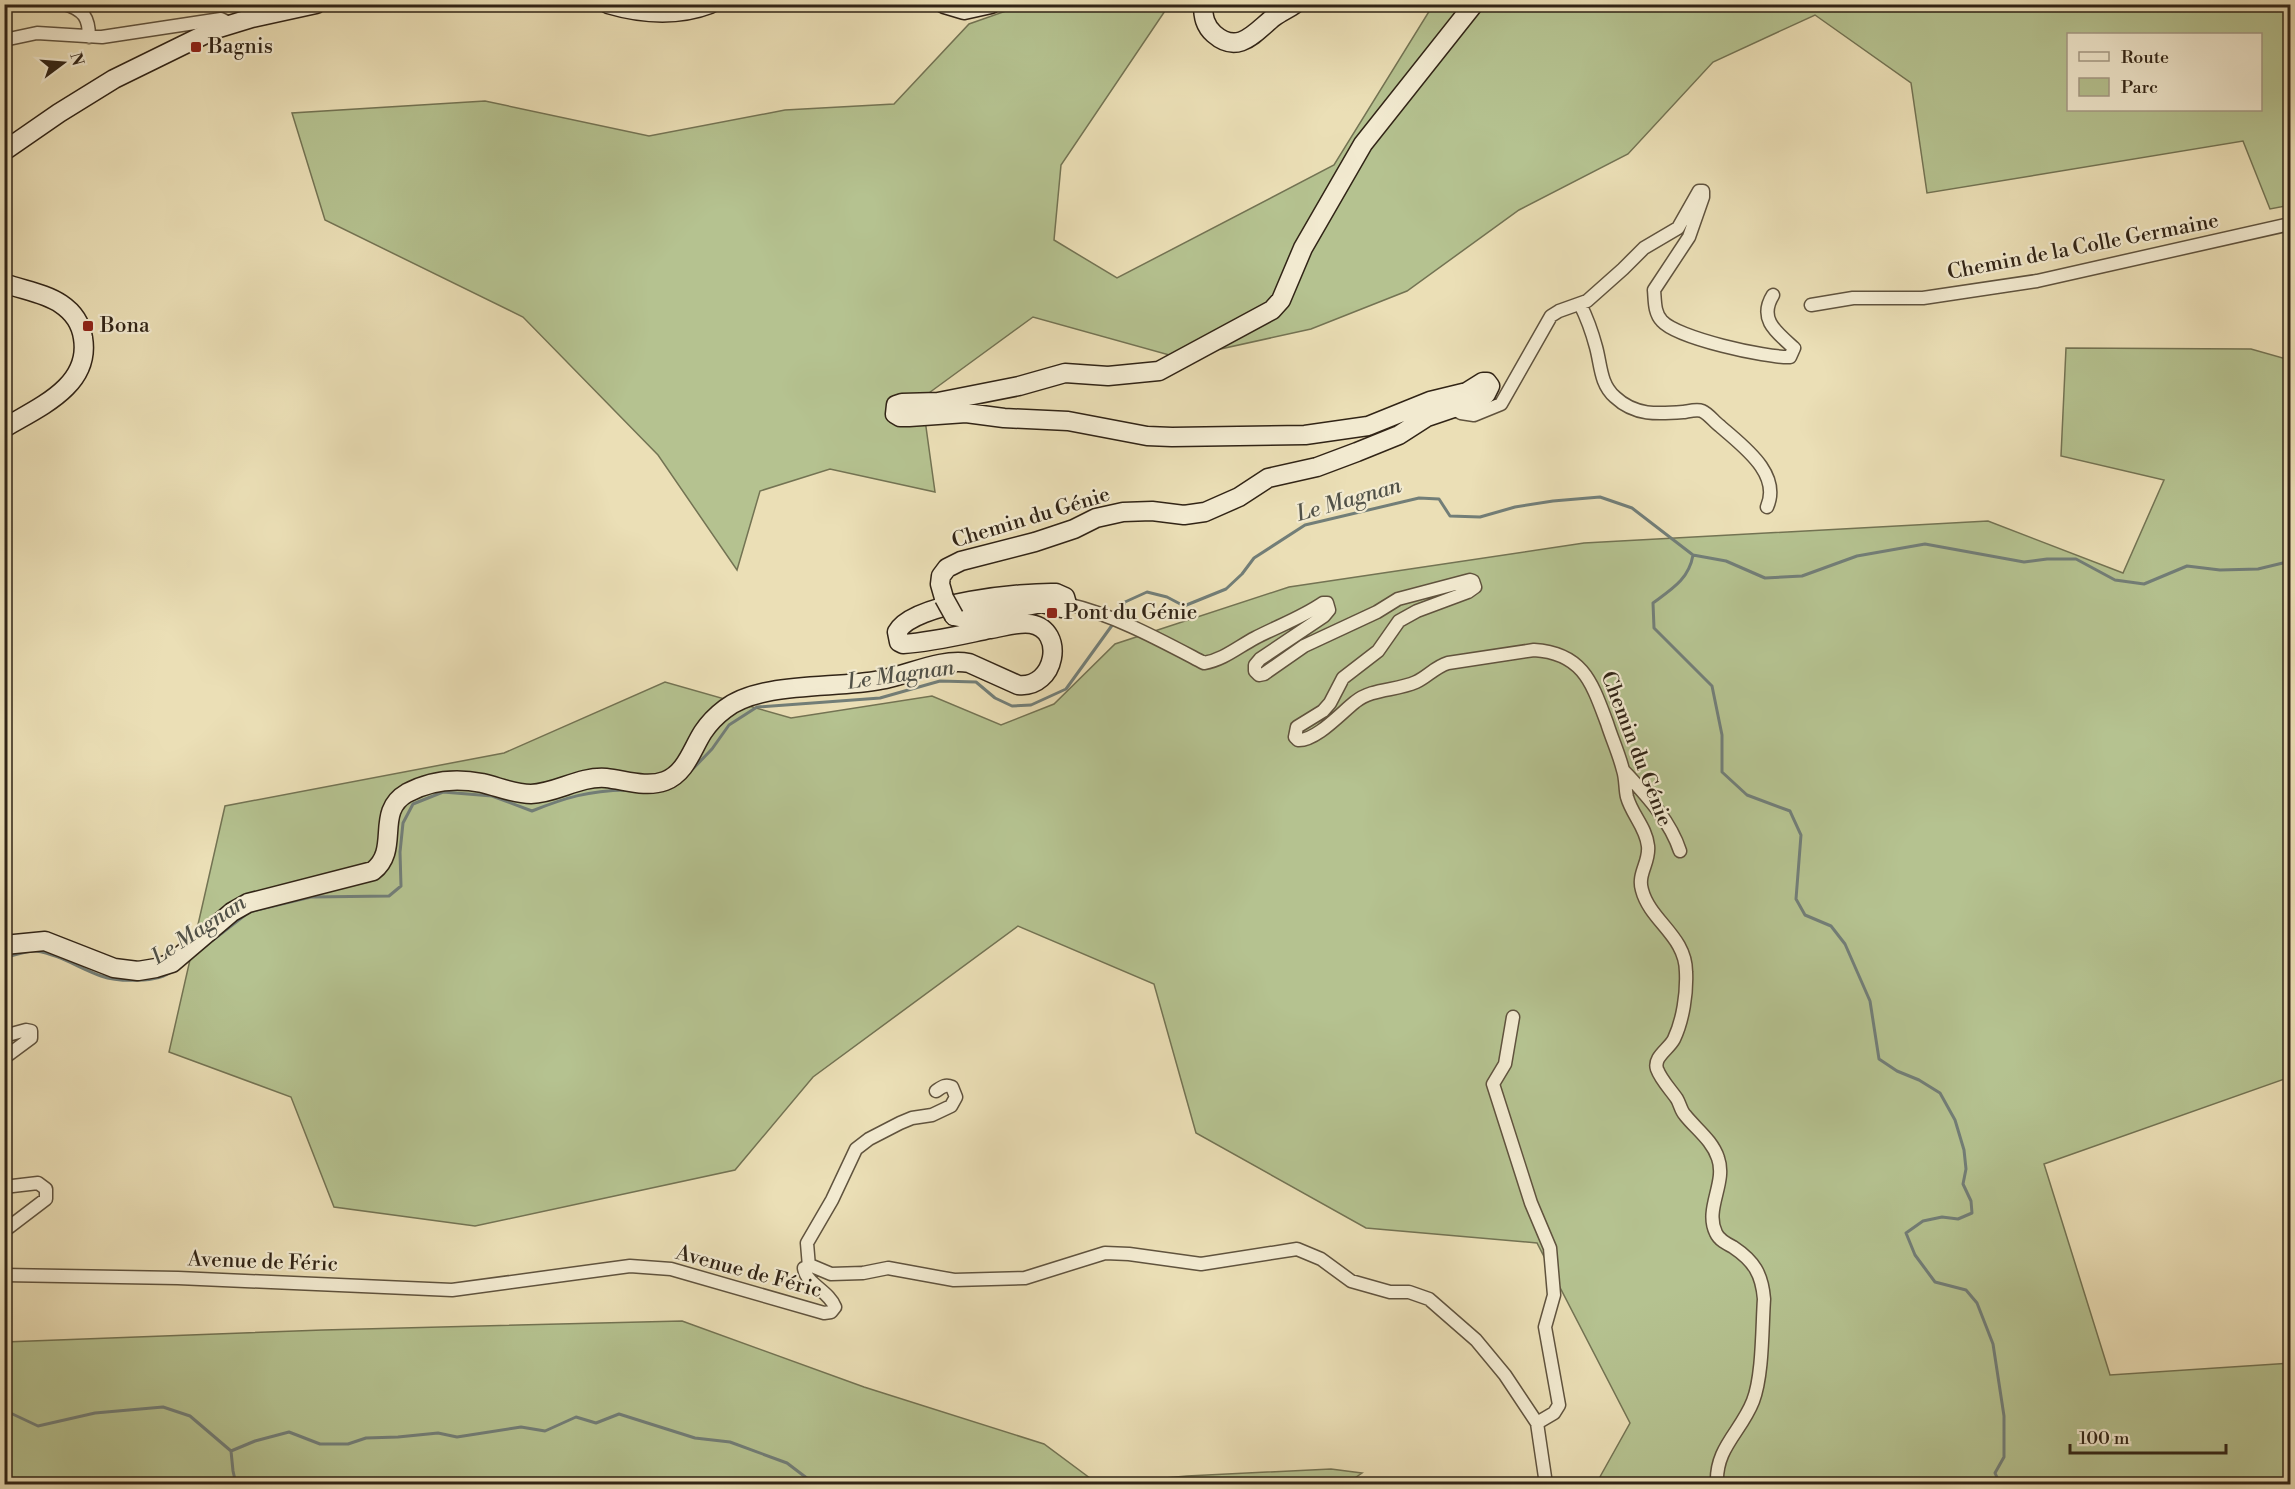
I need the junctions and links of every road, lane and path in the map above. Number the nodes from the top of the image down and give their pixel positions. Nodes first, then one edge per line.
1 (65, 4) edge
2 (315, 4) edge
3 (608, 4) edge
4 (710, 4) edge
5 (944, 4) edge
6 (991, 4) edge
7 (1203, 4) edge
8 (1295, 4) edge
9 (1474, 4) edge
10 (230, 24) junction
11 (89, 37) junction
12 (4, 40) edge
13 (4, 151) edge
14 (2290, 224) edge
15 (4, 283) edge
16 (1773, 295) dead end
17 (1580, 304) junction
18 (1811, 305) dead end
19 (1454, 409) junction
20 (4, 428) edge
21 (1767, 507) dead end
22 (1075, 606) junction
23 (1624, 771) junction
24 (1680, 851) dead end
25 (4, 945) edge
26 (1513, 1017) dead end
27 (4, 1036) edge
28 (4, 1058) edge
29 (936, 1091) dead end
30 (4, 1187) edge
31 (4, 1231) edge
32 (809, 1267) junction
33 (4, 1275) edge
34 (1537, 1423) junction
35 (1546, 1485) edge
36 (1717, 1485) edge

1 - 11 street
2 - 10 street
3 - 4 street
5 - 6 street
7 - 8 street
9 - 19 street, Chemin du Génie
10 - 11 street
10 - 13 street
11 - 12 street
14 - 18 street, Chemin de la Colle Germaine
15 - 20 street
16 - 17 street
17 - 19 street
17 - 21 street
19 - 22 street, Chemin du Génie, bridge
22 - 23 street, Chemin du Génie
22 - 25 street
23 - 24 street
23 - 36 street, Chemin du Génie
26 - 34 street
27 - 28 street
29 - 32 street
30 - 31 street
32 - 33 street, Avenue de Féric
32 - 34 street, Avenue de Féric
34 - 35 street, Avenue de Féric

